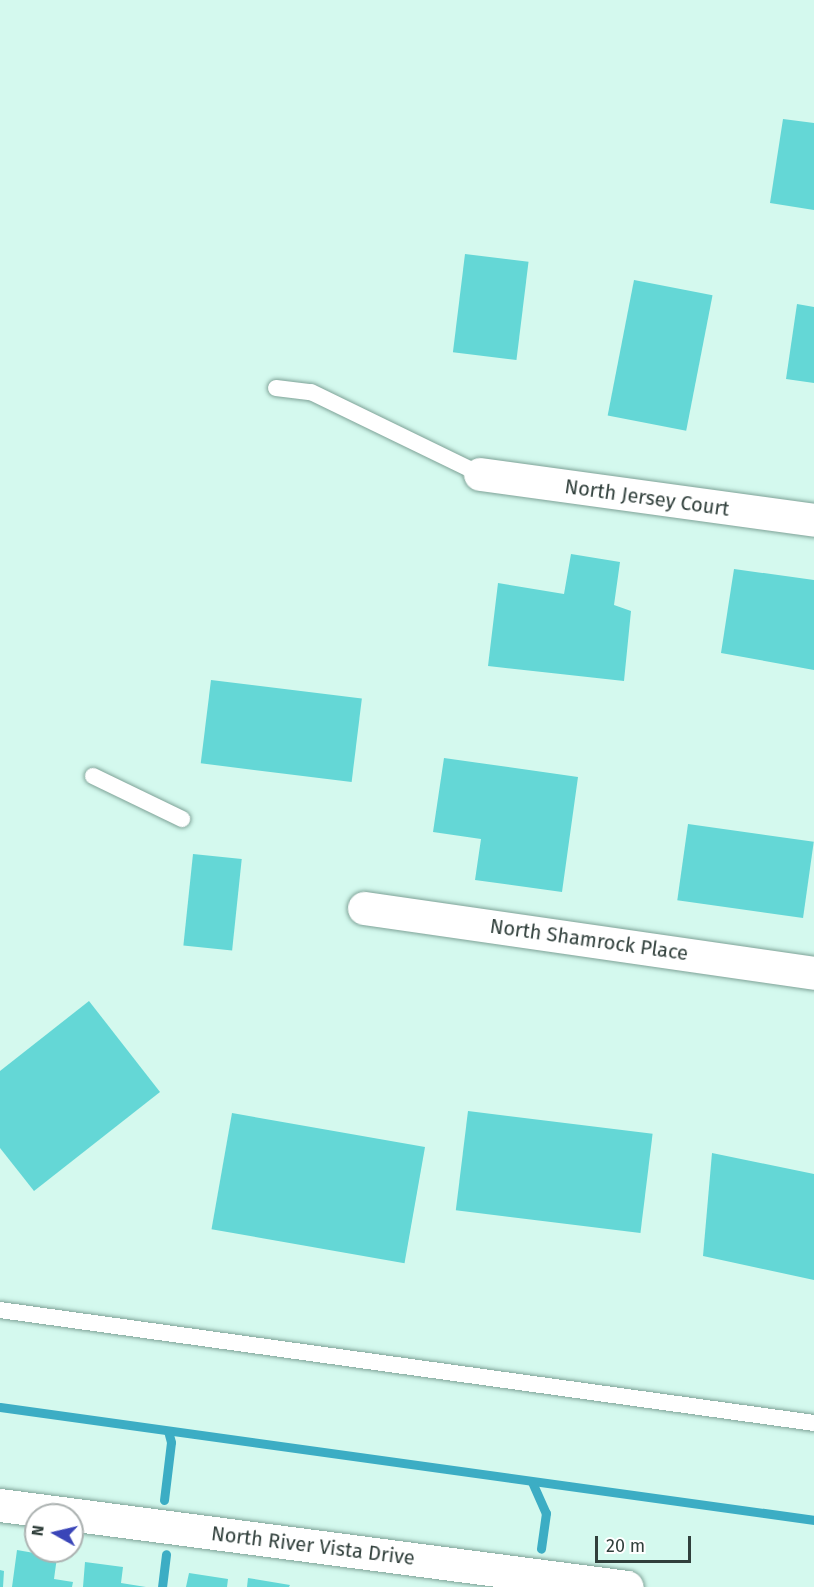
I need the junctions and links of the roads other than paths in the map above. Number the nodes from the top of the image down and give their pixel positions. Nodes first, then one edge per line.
1 (276, 388) dead end
2 (480, 474) joint
3 (814, 520) edge
4 (93, 776) dead end
5 (182, 819) dead end
6 (364, 908) dead end
7 (814, 972) edge
8 (0, 1310) edge
9 (814, 1423) edge
10 (0, 1505) edge
11 (627, 1587) edge

1 - 2 lane
2 - 3 street, North Jersey Court
4 - 5 lane
6 - 7 street, North Shamrock Place
8 - 9 lane
10 - 11 street, North River Vista Drive

